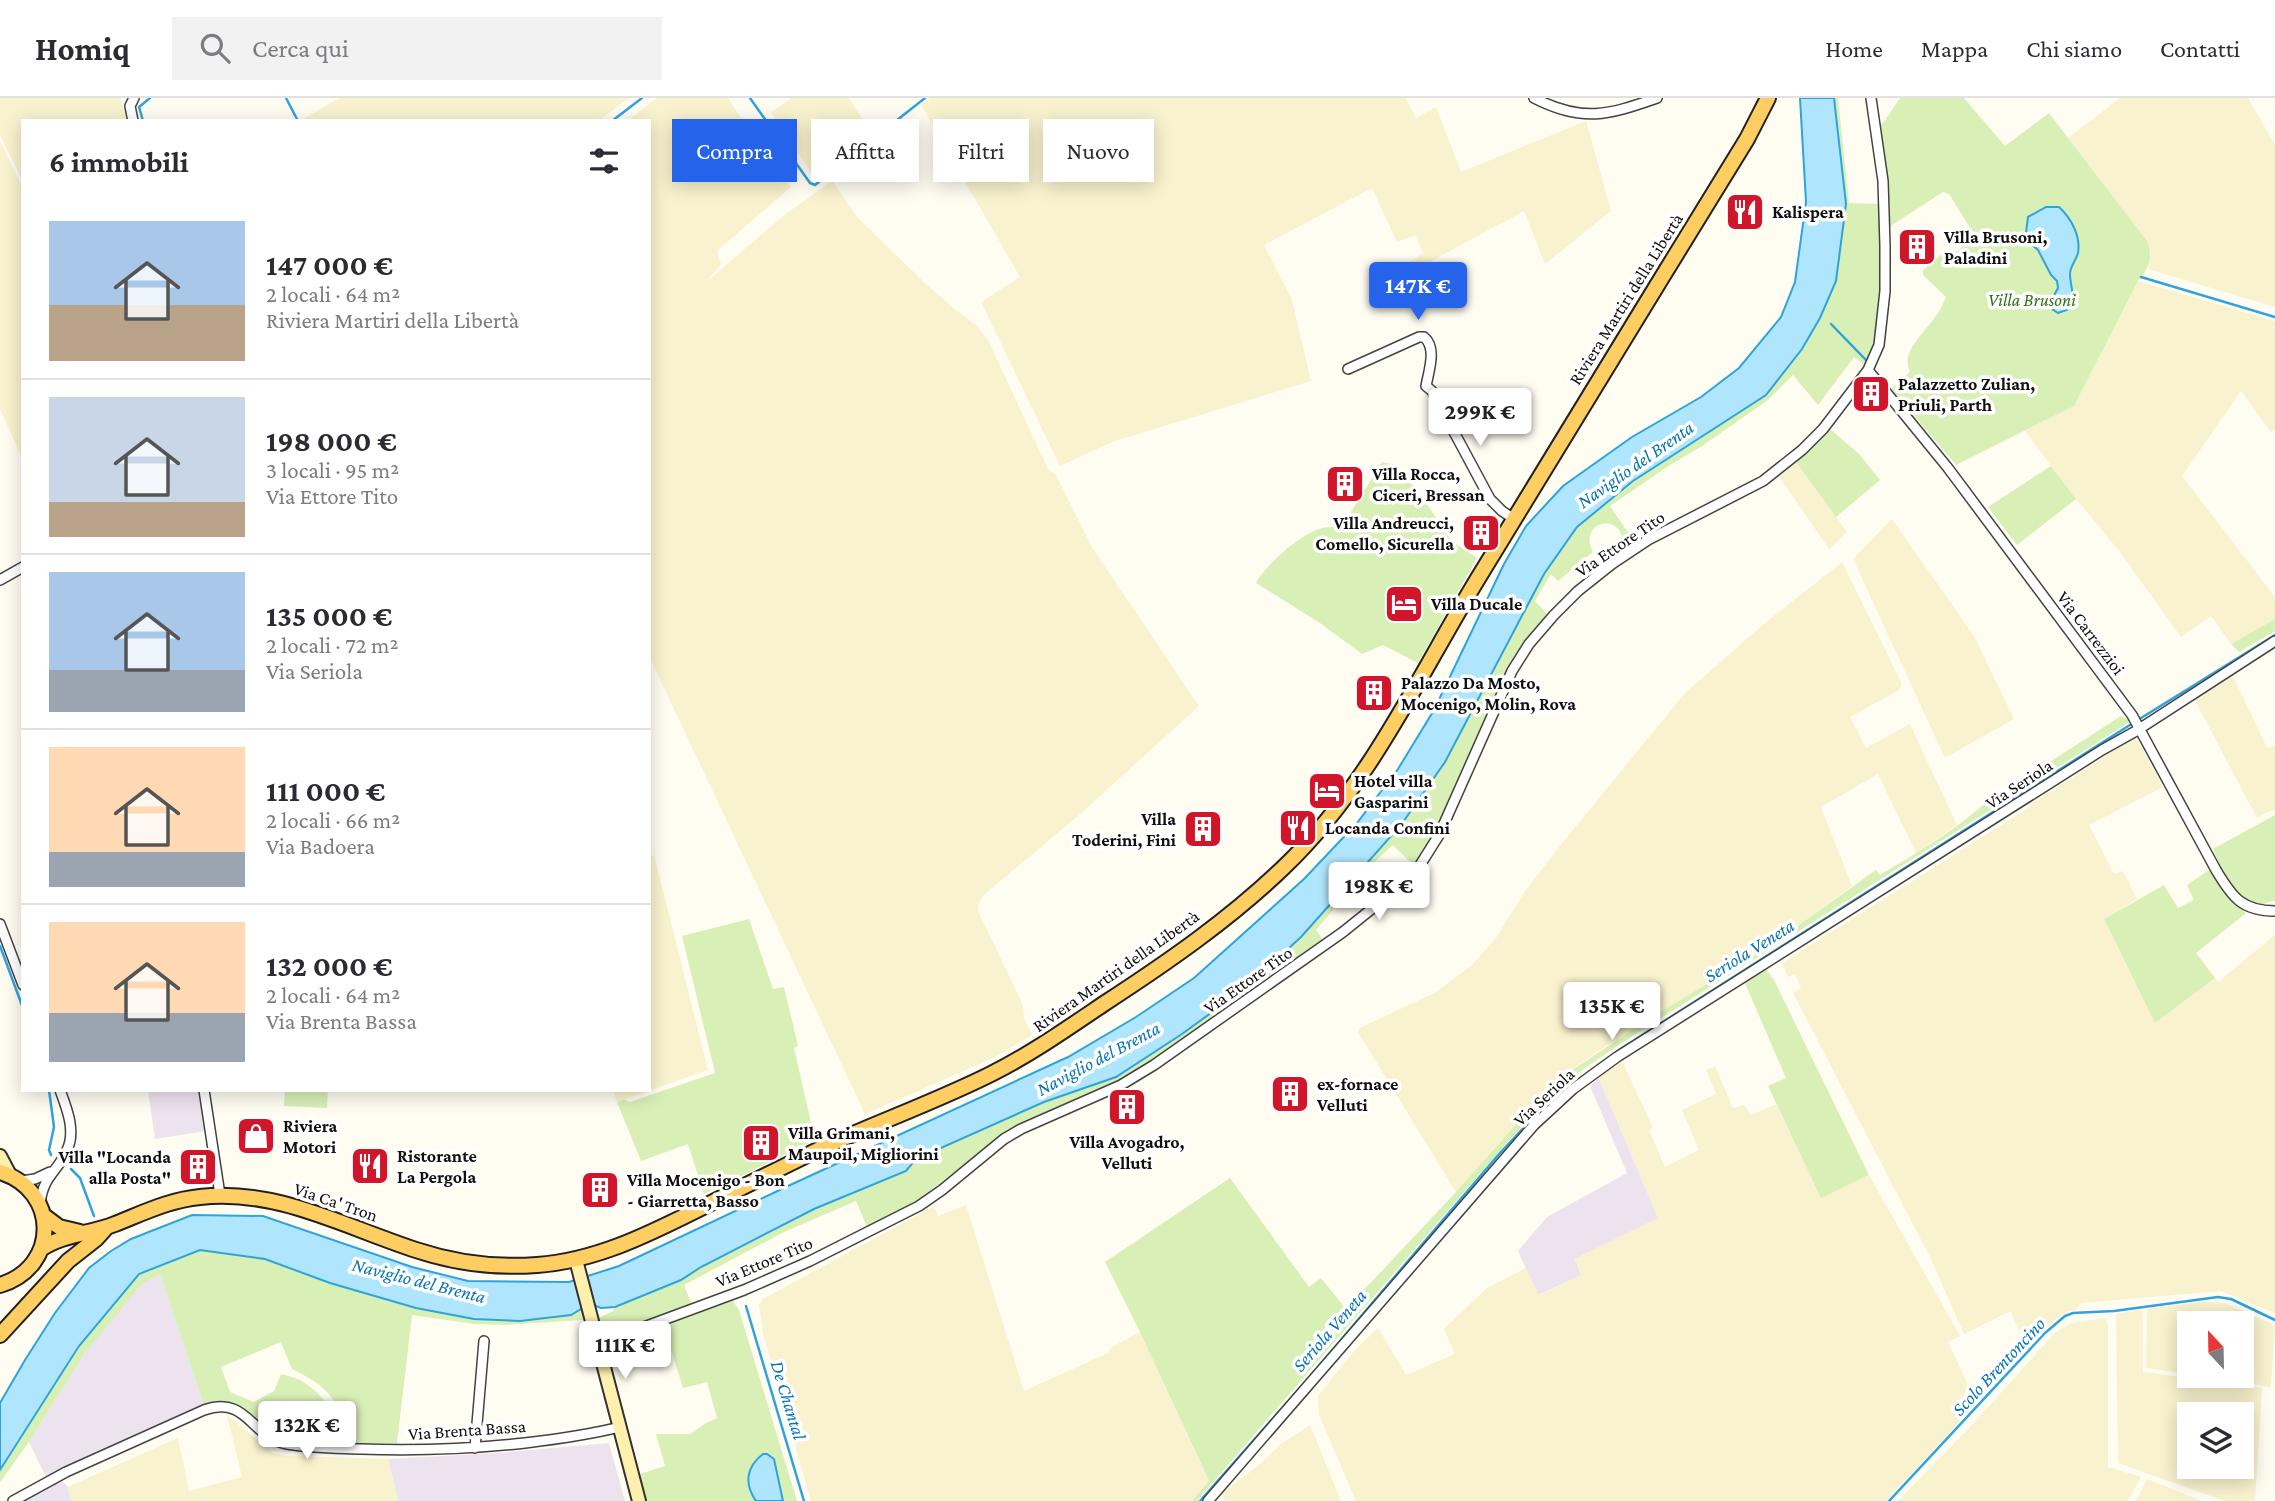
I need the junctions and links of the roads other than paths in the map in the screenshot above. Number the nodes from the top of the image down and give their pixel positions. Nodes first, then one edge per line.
1 (134, 98) edge
2 (1534, 98) edge
3 (1657, 98) edge
4 (1768, 98) edge
5 (1871, 98) edge
6 (133, 119) edge
7 (1348, 369) dead end
8 (1868, 370) junction
9 (1514, 519) junction
10 (21, 568) edge
11 (0, 580) edge
12 (2275, 641) edge
13 (2137, 723) junction
14 (2275, 911) edge
15 (0, 924) edge
16 (21, 980) edge
17 (61, 1092) edge
18 (204, 1092) edge
19 (0, 1156) edge
20 (51, 1172) junction
21 (10, 1176) edge
22 (220, 1195) junction
23 (42, 1210) junction
24 (106, 1227) junction
25 (85, 1233) junction
26 (41, 1249) junction
27 (576, 1259) junction
28 (2, 1285) edge
29 (0, 1335) edge
30 (484, 1341) dead end
31 (598, 1344) junction
32 (620, 1427) junction
33 (475, 1448) junction
34 (13, 1501) edge
35 (639, 1501) edge
36 (1208, 1501) edge

1 - 6 street
2 - 3 street
4 - 9 main road, Riviera Martiri della Libertà
5 - 8 street, Via Ettore Tito
7 - 9 street
8 - 13 street, Via Carrezzioi
8 - 31 street, Via Ettore Tito
9 - 27 main road, Riviera Martiri della Libertà
10 - 11 street
12 - 13 street, Via Seriola
13 - 14 street, Via Carrezzioi
13 - 36 street, Via Seriola
15 - 16 street
17 - 20 street
18 - 22 street
19 - 21 main road
20 - 21 street
20 - 23 street
21 - 23 main road
22 - 24 main road, Via Ca' Tron
22 - 27 main road, Via Ca' Tron
23 - 25 main road
23 - 26 main road
24 - 25 main road, Via Ca' Tron
24 - 29 main road
25 - 26 main road, Via Ca' Tron
26 - 28 main road
27 - 31 main road
30 - 33 street
31 - 32 main road
32 - 33 street, Via Brenta Bassa
32 - 35 main road
33 - 34 street, Via Brenta Bassa

